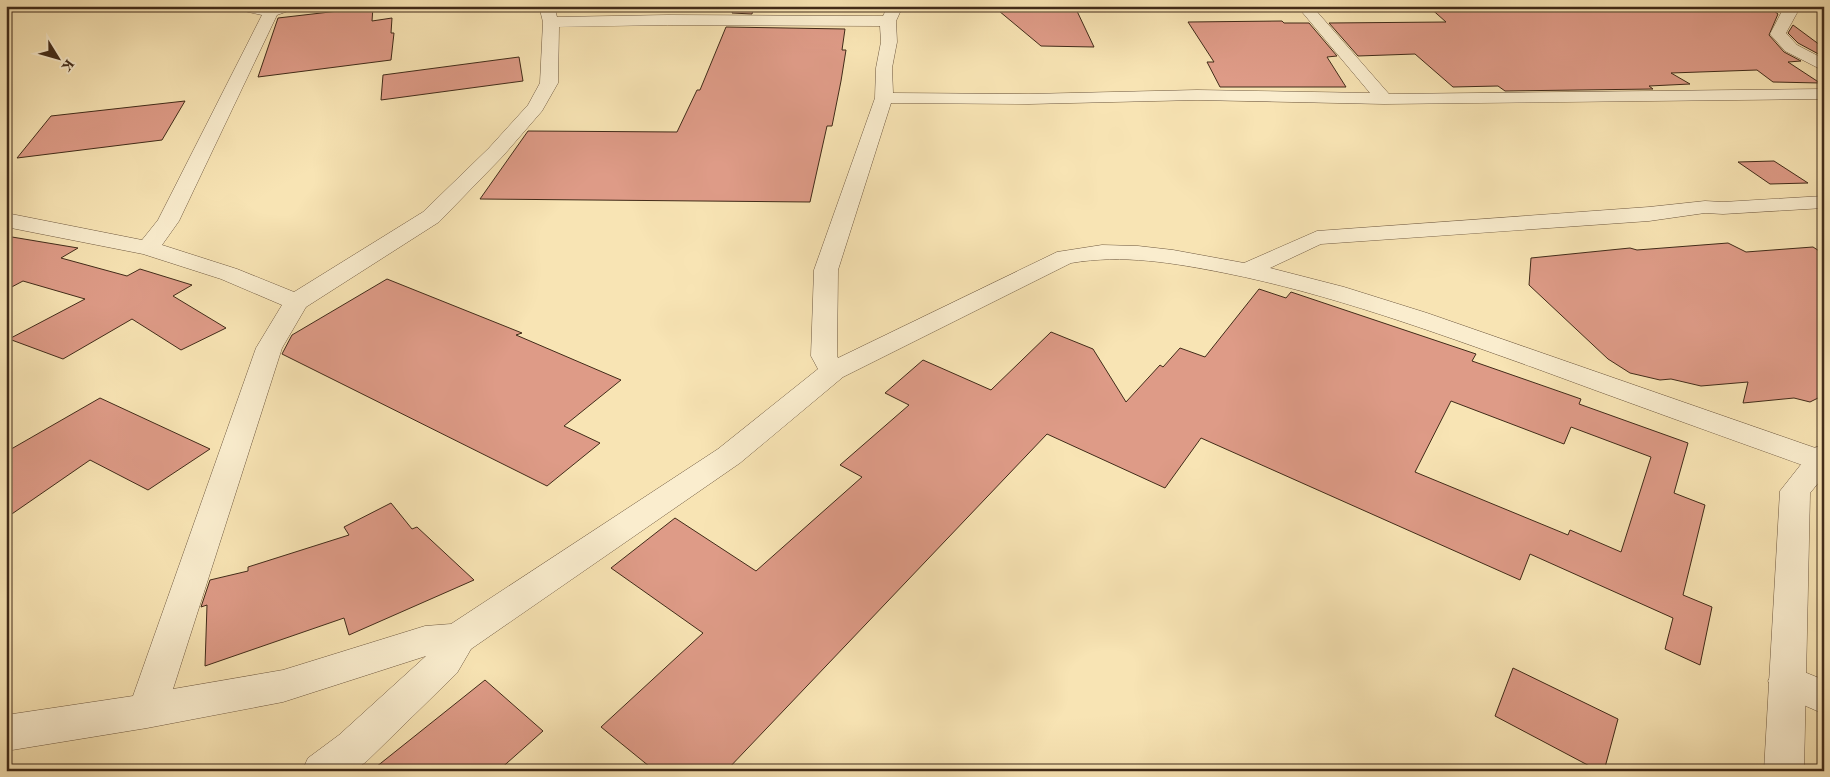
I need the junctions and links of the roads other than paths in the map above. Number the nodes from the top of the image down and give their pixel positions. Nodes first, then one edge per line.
1 (240, 6) edge
2 (1304, 6) edge
3 (1789, 6) edge
4 (279, 9) edge
5 (892, 13) edge
6 (548, 14) edge
7 (1824, 66) edge
8 (1824, 94) edge
9 (884, 98) junction
10 (1384, 99) junction
11 (1824, 202) edge
12 (6, 220) edge
13 (148, 248) junction
14 (1247, 270) junction
15 (296, 302) junction
16 (833, 371) junction
17 (1821, 458) edge
18 (458, 638) junction
19 (1787, 680) junction
20 (1824, 698) edge
21 (147, 711) junction
22 (6, 733) edge
23 (322, 771) edge
24 (1784, 771) edge

1 - 4 street
2 - 10 street
3 - 7 street
4 - 13 street
5 - 6 street
5 - 9 street
6 - 15 street
8 - 10 street
9 - 10 street
9 - 16 street
11 - 14 street
12 - 13 street
13 - 15 street
14 - 16 street
14 - 17 street
15 - 21 street
16 - 18 street
17 - 19 street
18 - 21 street
18 - 23 street
19 - 20 street
19 - 24 street
21 - 22 street

